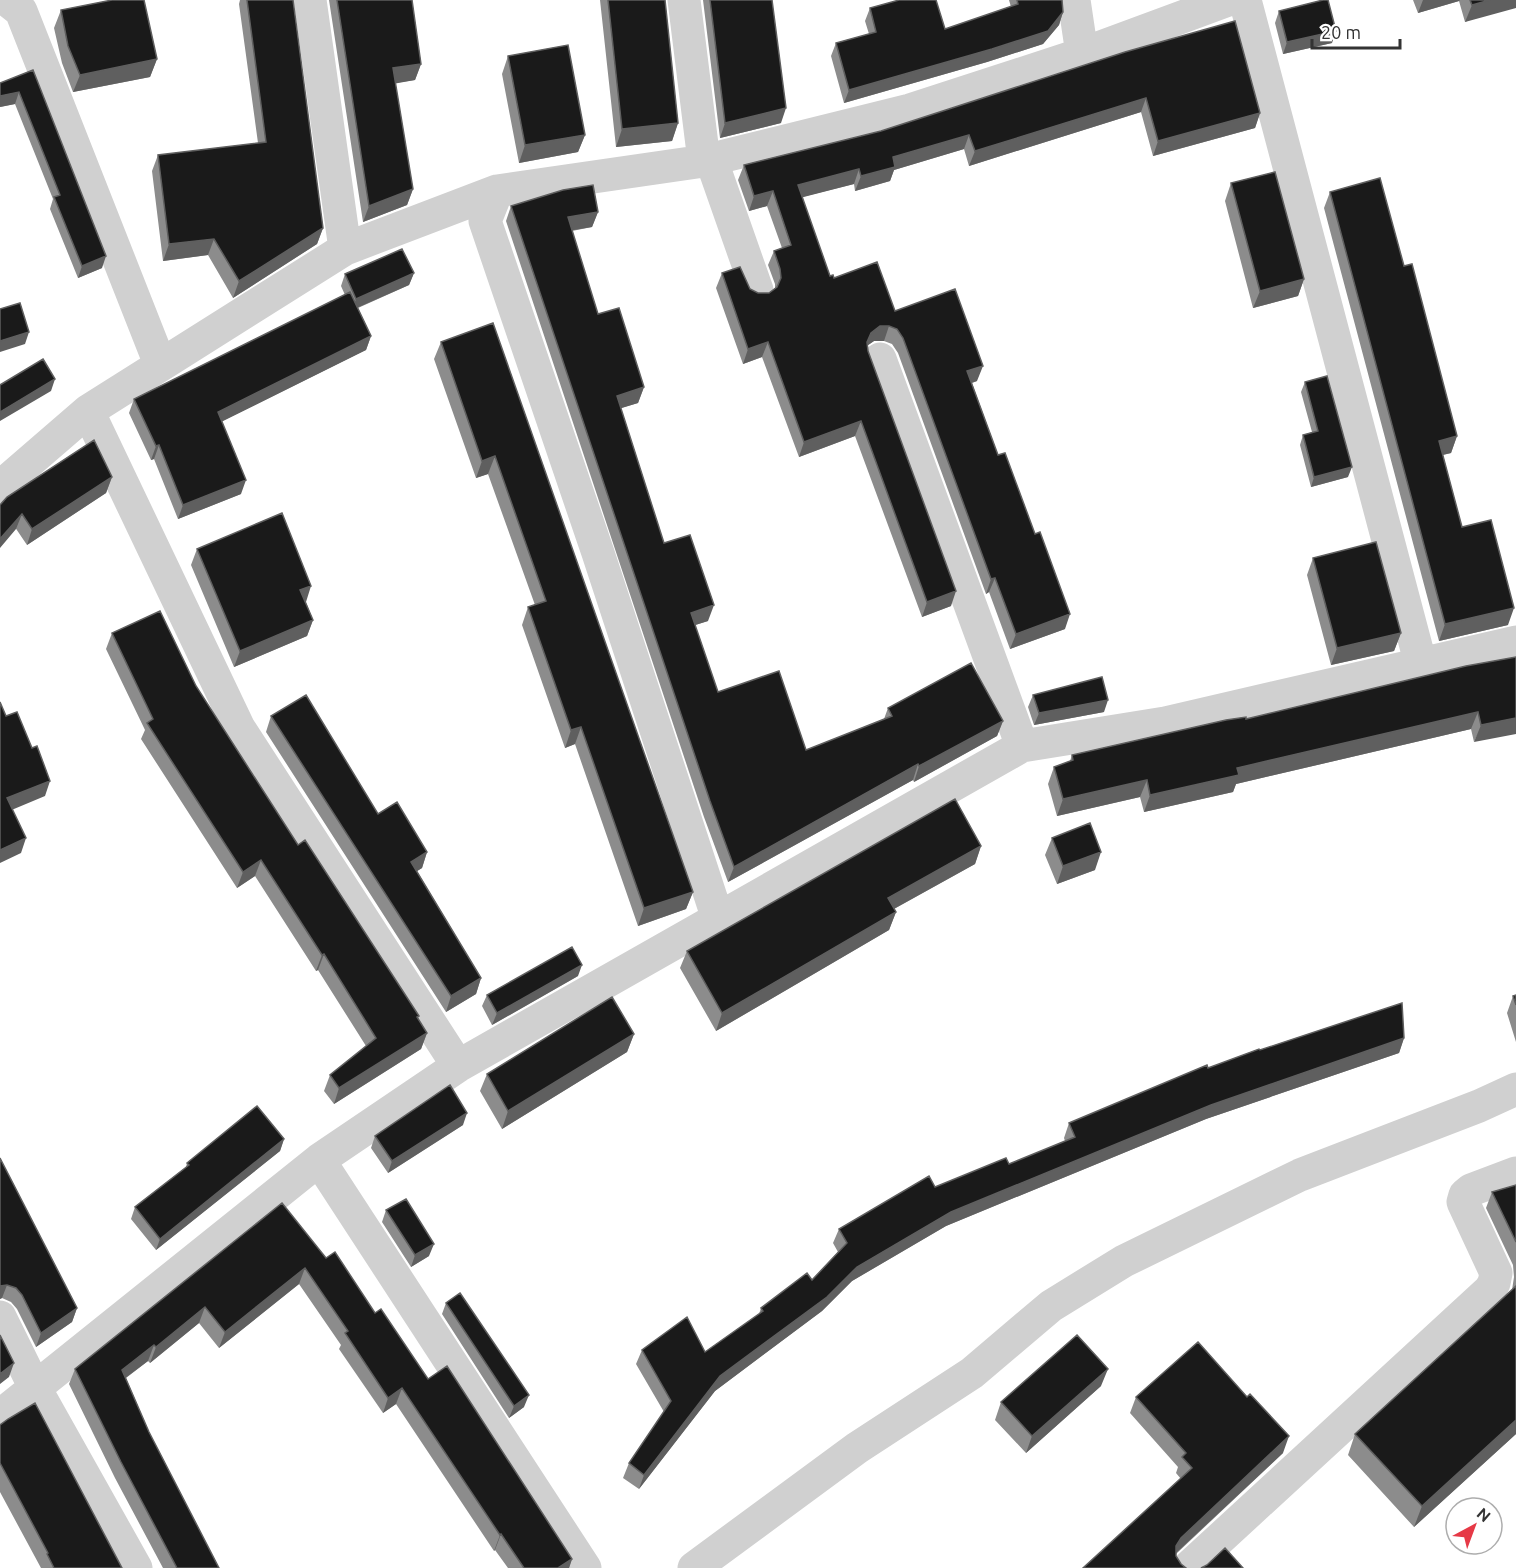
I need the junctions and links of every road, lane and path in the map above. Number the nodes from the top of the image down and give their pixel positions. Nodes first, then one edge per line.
1 (7, 0) edge
2 (310, 0) edge
3 (684, 0) edge
4 (1074, 0) edge
5 (1228, 0) edge
6 (1245, 0) edge
7 (1082, 54) junction
8 (708, 160) junction
9 (497, 191) junction
10 (345, 249) junction
11 (758, 290) edge
12 (880, 359) dead end
13 (160, 364) junction
14 (88, 411) junction
15 (0, 487) edge
16 (1516, 642) edge
17 (1421, 665) junction
18 (1022, 746) junction
19 (718, 919) junction
20 (458, 1066) junction
21 (1516, 1089) edge
22 (319, 1160) junction
23 (1516, 1173) edge
24 (0, 1317) edge
25 (35, 1388) junction
26 (0, 1416) edge
27 (136, 1568) edge
28 (585, 1568) edge
29 (694, 1568) edge
30 (1188, 1568) edge

1 - 13 street
2 - 10 street
3 - 8 street
4 - 7 street
5 - 7 street
6 - 17 street
7 - 8 street
8 - 9 street
8 - 11 street
9 - 10 street
9 - 19 street
10 - 13 street
12 - 18 street
13 - 14 street
14 - 15 street
14 - 20 street
16 - 17 street
17 - 18 street
18 - 19 street
19 - 20 street
20 - 22 street
21 - 29 street
22 - 25 street
22 - 28 street
23 - 30 street
24 - 25 street
25 - 26 street
25 - 27 street

